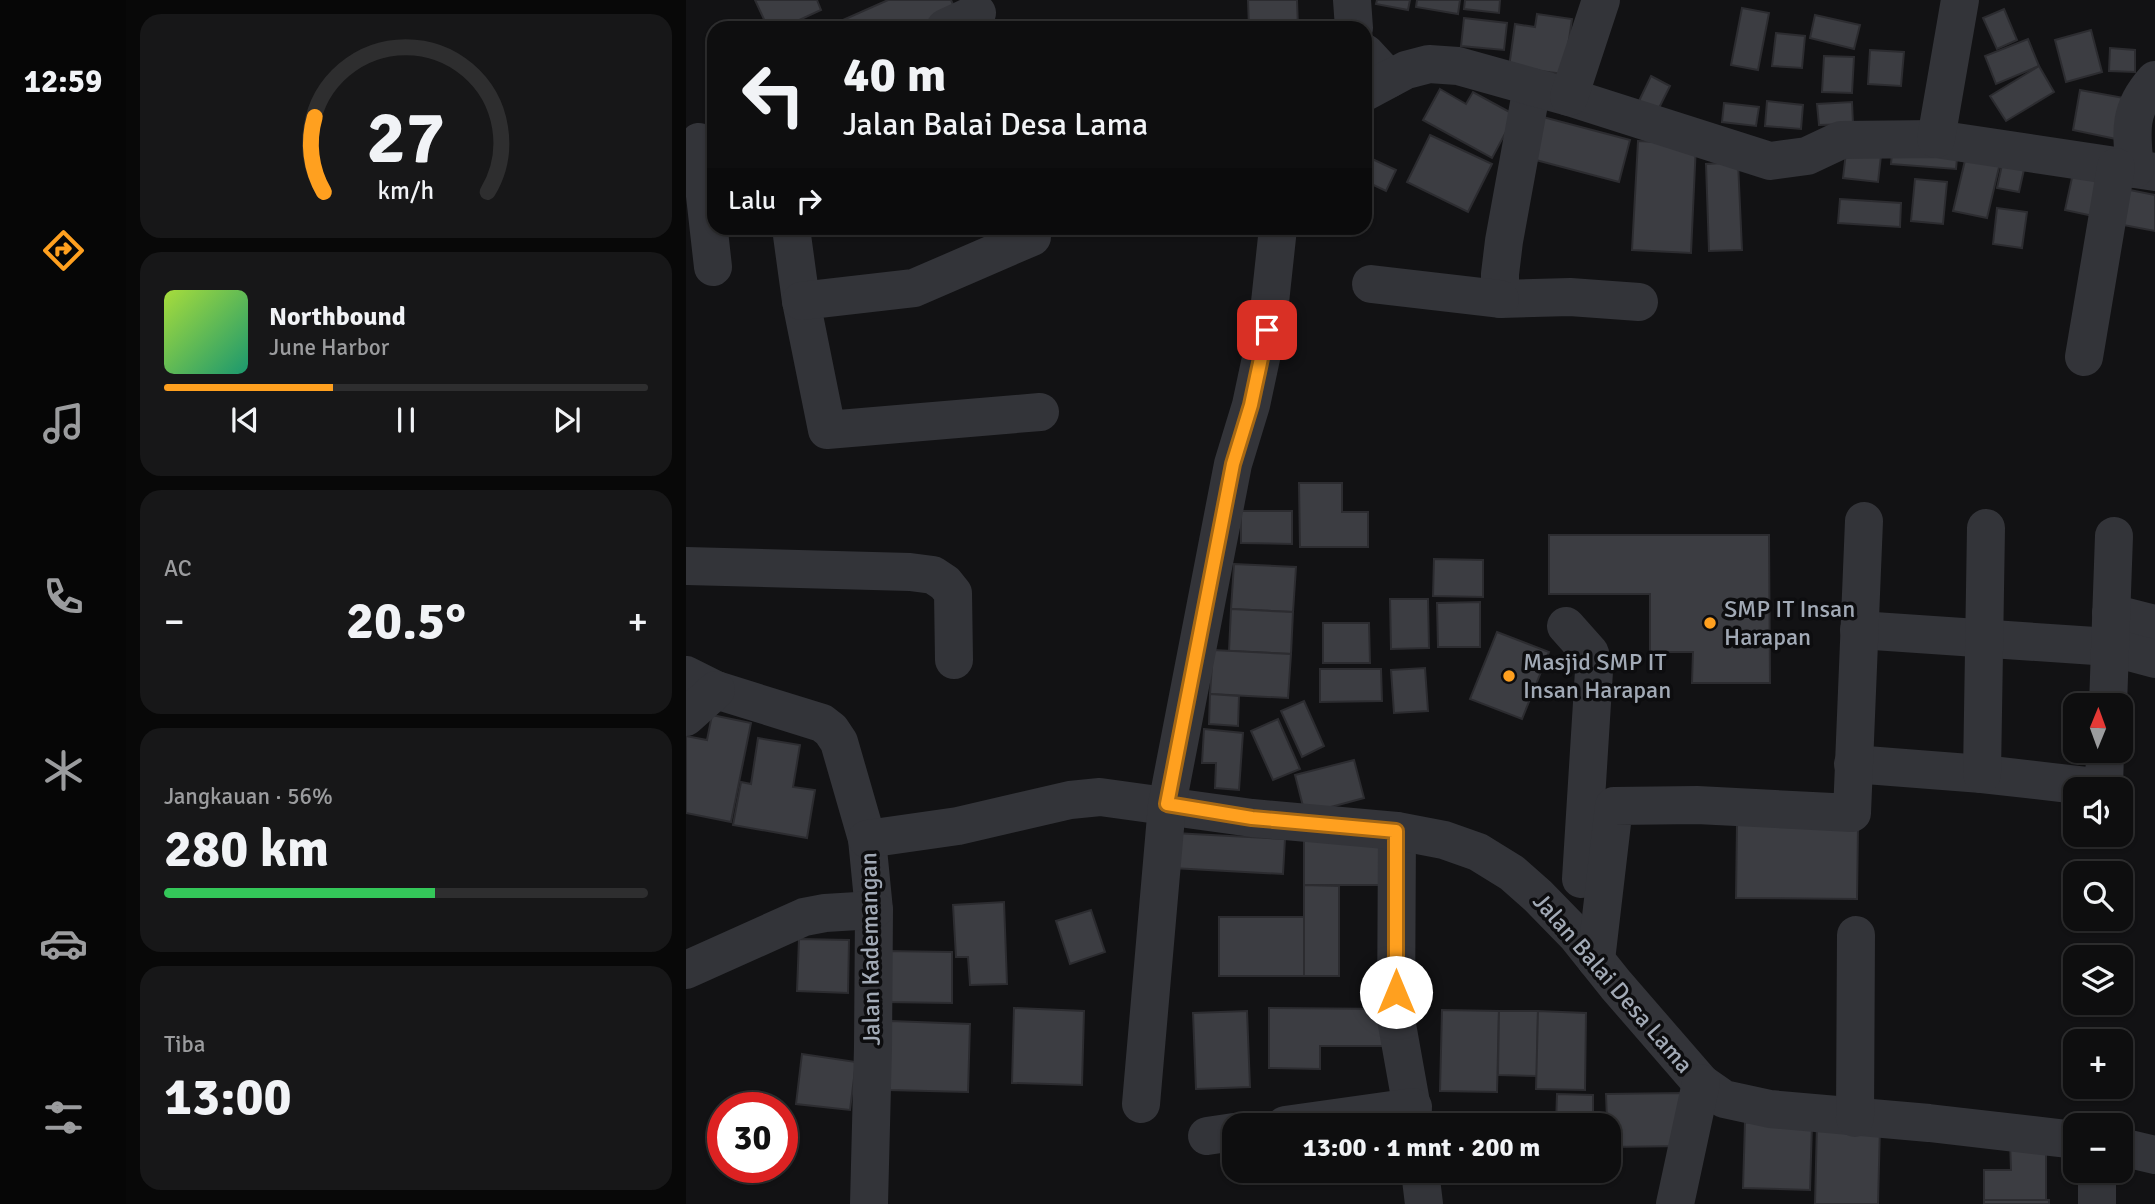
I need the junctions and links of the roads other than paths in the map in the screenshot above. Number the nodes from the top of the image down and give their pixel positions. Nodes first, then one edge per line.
1 (1352, 0) edge
2 (1601, 0) edge
3 (1961, 0) edge
4 (1354, 21) edge
5 (1373, 74) edge
6 (2155, 80) edge
7 (1532, 87) junction
8 (1569, 96) junction
9 (1936, 139) junction
10 (700, 142) edge
11 (2135, 169) edge
12 (707, 209) edge
13 (710, 235) edge
14 (792, 235) edge
15 (1277, 235) edge
16 (1032, 237) dead end
17 (713, 267) dead end
18 (1371, 284) dead end
19 (1500, 299) junction
20 (801, 301) junction
21 (1639, 302) dead end
22 (2084, 357) dead end
23 (1040, 412) dead end
24 (1864, 521) dead end
25 (1986, 528) dead end
26 (2114, 536) dead end
27 (686, 566) edge
28 (2155, 624) edge
29 (1566, 626) dead end
30 (1859, 630) junction
31 (2111, 630) junction
32 (1984, 639) junction
33 (2155, 659) edge
34 (954, 660) dead end
35 (701, 682) edge
36 (2108, 693) edge
37 (686, 717) edge
38 (2105, 763) edge
39 (1853, 764) junction
40 (1982, 774) junction
41 (1167, 804) junction
42 (1396, 831) junction
43 (867, 839) junction
44 (874, 910) junction
45 (1856, 935) dead end
46 (1586, 947) junction
47 (686, 970) edge
48 (1701, 1083) junction
49 (1142, 1104) dead end
50 (1413, 1113) edge
51 (1855, 1118) junction
52 (2063, 1138) edge
53 (2133, 1150) edge
54 (2155, 1155) edge
55 (1421, 1183) edge
56 (2097, 1183) edge
57 (869, 1204) edge
58 (1424, 1204) edge
59 (1675, 1204) edge
60 (2096, 1204) edge

1 - 4 street
2 - 8 street
3 - 9 street
5 - 7 street
6 - 11 street
7 - 8 street
7 - 19 street
8 - 9 street
9 - 11 street
10 - 12 street
11 - 22 street
13 - 17 street
14 - 20 street
15 - 41 street
16 - 20 street
18 - 19 street
19 - 21 street
20 - 23 street
24 - 30 street
25 - 32 street
26 - 31 street
27 - 34 street
28 - 31 street
29 - 46 street
30 - 32 street
30 - 39 street
31 - 32 street
31 - 33 street
31 - 36 street
32 - 40 street
35 - 37 street
35 - 43 street, Jalan Kademangan
38 - 40 street
39 - 40 street
39 - 46 street
41 - 42 street, Jalan Balai Desa Lama
41 - 43 street, Jalan Balai Desa Lama
41 - 49 street
42 - 46 street, Jalan Balai Desa Lama
42 - 50 street
43 - 44 street, Jalan Kademangan
44 - 47 street
44 - 57 street, Jalan Kademangan
45 - 51 street
46 - 48 street, Jalan Balai Desa Lama
48 - 51 street, Jalan Balai Desa Lama
48 - 59 street
51 - 52 street, Jalan Balai Desa Lama
53 - 54 street
55 - 58 street
56 - 60 street

